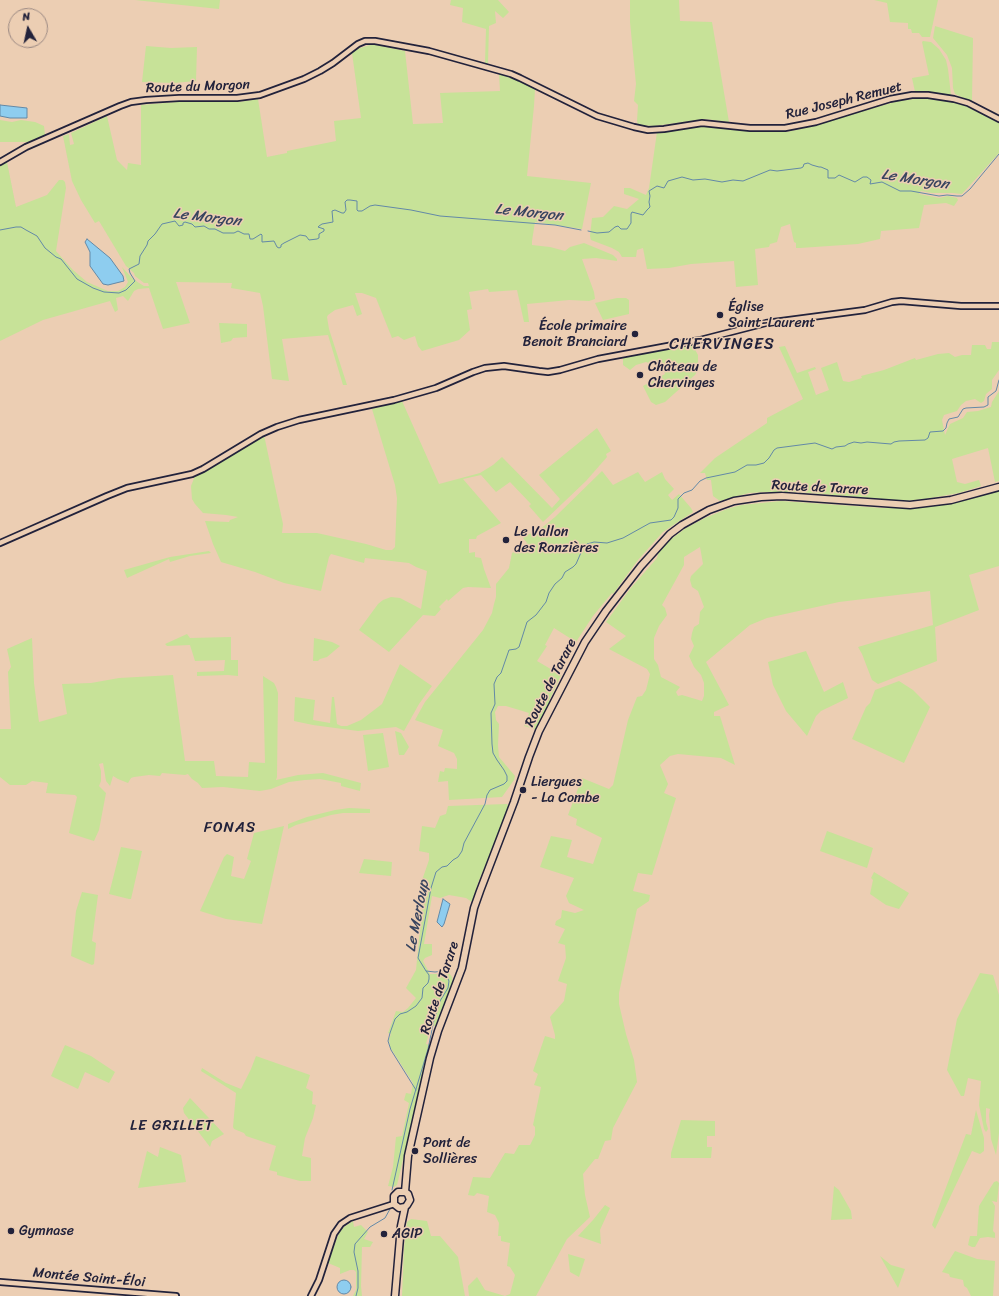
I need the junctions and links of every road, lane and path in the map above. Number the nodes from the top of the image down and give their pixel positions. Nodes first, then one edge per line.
1 (597, 116) joint
2 (999, 119) edge
3 (0, 162) edge
4 (999, 306) edge
5 (999, 487) edge
6 (0, 543) edge
7 (403, 1192) junction
8 (396, 1206) junction
9 (405, 1207) junction
10 (401, 1226) junction
11 (0, 1282) edge
12 (176, 1296) edge
13 (311, 1296) edge
14 (395, 1296) edge

1 - 2 street, Rue Joseph Remuet
1 - 3 street, Route du Morgon
4 - 6 street
5 - 7 main road, Route de Tarare
7 - 8 main road
7 - 9 main road
8 - 9 main road
8 - 10 main road
8 - 13 street
9 - 10 main road
10 - 14 main road
11 - 12 street, Montée Saint-Éloi

